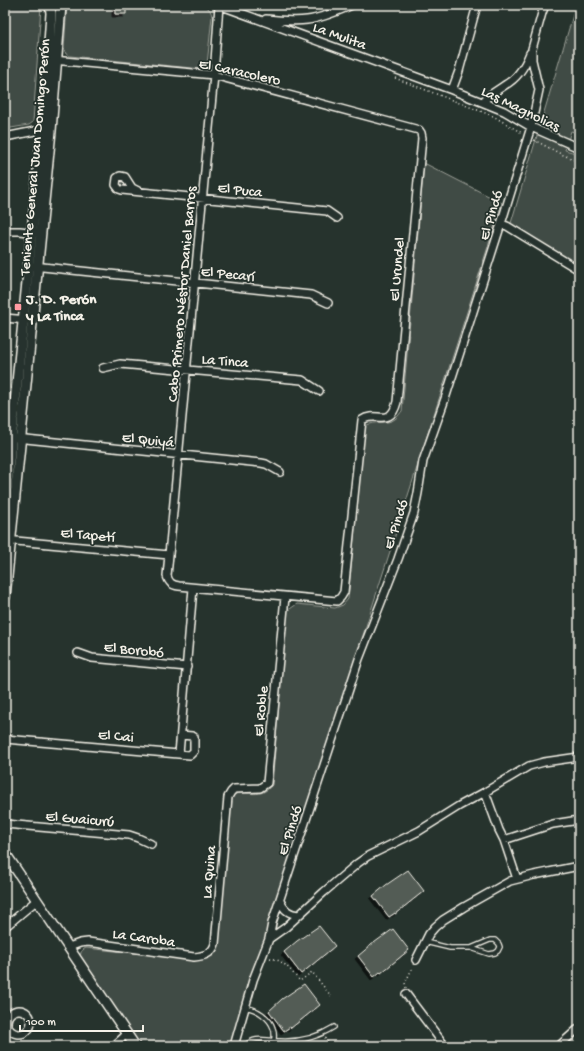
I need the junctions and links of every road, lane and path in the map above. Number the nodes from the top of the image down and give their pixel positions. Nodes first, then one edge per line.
1 (50, 5) edge
2 (61, 5) edge
3 (219, 5) edge
4 (352, 5) edge
5 (477, 5) edge
6 (545, 5) edge
7 (552, 5) edge
8 (542, 13) junction
9 (256, 18) junction
10 (532, 49) junction
11 (48, 59) junction
12 (58, 61) junction
13 (214, 75) junction
14 (395, 78) dead end
15 (452, 90) junction
16 (483, 102) junction
17 (531, 127) junction
18 (42, 131) junction
19 (51, 131) junction
20 (421, 133) joint
21 (527, 136) junction
22 (5, 137) edge
23 (579, 148) edge
24 (579, 162) edge
25 (138, 191) dead end
26 (202, 198) junction
27 (337, 218) dead end
28 (501, 224) junction
29 (5, 231) edge
30 (36, 233) junction
31 (28, 266) junction
32 (38, 267) junction
33 (579, 270) edge
34 (195, 283) junction
35 (328, 303) dead end
36 (5, 318) edge
37 (28, 320) junction
38 (103, 368) dead end
39 (187, 369) junction
40 (319, 391) dead end
41 (14, 410) edge
42 (16, 438) junction
43 (179, 455) junction
44 (280, 472) dead end
45 (5, 503) edge
46 (8, 540) edge
47 (169, 555) junction
48 (193, 588) junction
49 (5, 597) edge
50 (285, 597) junction
51 (78, 653) dead end
52 (187, 667) junction
53 (181, 735) junction
54 (5, 739) edge
55 (179, 754) junction
56 (579, 757) edge
57 (485, 792) junction
58 (228, 796) joint
59 (579, 820) edge
60 (5, 824) edge
61 (504, 840) junction
62 (150, 844) dead end
63 (5, 853) edge
64 (579, 866) edge
65 (517, 879) junction
66 (37, 900) junction
67 (280, 901) junction
68 (299, 915) junction
69 (5, 926) edge
70 (269, 940) junction
71 (426, 942) junction
72 (69, 947) junction
73 (471, 948) junction
74 (213, 949) joint
75 (262, 956) junction
76 (416, 960) joint
77 (406, 994) joint
78 (331, 996) dead end
79 (245, 1008) junction
80 (334, 1027) dead end
81 (579, 1028) edge
82 (127, 1034) junction
83 (322, 1034) junction
84 (274, 1041) junction
85 (114, 1046) edge
86 (135, 1046) edge
87 (234, 1046) edge
88 (244, 1046) edge
89 (331, 1046) edge
90 (444, 1046) edge
91 (558, 1046) edge

1 - 11 main road, Teniente General Juan Domingo Perón
2 - 12 main road, Teniente General Juan Domingo Perón
3 - 9 street, La Mulita
3 - 13 street, Cabo Primero Néstor Daniel Barros
4 - 9 street
5 - 15 street
6 - 8 street, El Pindó
7 - 8 street
8 - 10 street, El Pindó
9 - 15 street, La Mulita
10 - 16 street
10 - 17 street, El Pindó
11 - 12 street, El Caracolero
11 - 18 main road, Teniente General Juan Domingo Perón
12 - 13 street, El Caracolero
12 - 19 main road, Teniente General Juan Domingo Perón
13 - 20 street, El Caracolero
13 - 26 street, Cabo Primero Néstor Daniel Barros
14 - 21 path
15 - 16 street, Las Magnolias
16 - 17 street, Las Magnolias
17 - 21 street, El Pindó
17 - 23 street, Las Magnolias
18 - 19 street
18 - 22 street
18 - 30 main road, Teniente General Juan Domingo Perón
19 - 30 main road, Teniente General Juan Domingo Perón
20 - 50 street, El Urundel
21 - 24 path
21 - 28 street, El Pindó
25 - 26 street, El Puca
26 - 27 street, El Puca
26 - 34 street, Cabo Primero Néstor Daniel Barros
28 - 33 street
28 - 67 street, El Pindó
29 - 30 street
30 - 31 main road, Teniente General Juan Domingo Perón
30 - 32 main road, Teniente General Juan Domingo Perón
31 - 32 street, El Pecarí
31 - 37 main road, Teniente General Juan Domingo Perón
32 - 34 street, El Pecarí
32 - 37 main road, Teniente General Juan Domingo Perón
34 - 35 street, El Pecarí
34 - 39 street, Cabo Primero Néstor Daniel Barros
36 - 37 street
37 - 41 main road, Teniente General Juan Domingo Perón
38 - 39 street, La Tinca
39 - 40 street, La Tinca
39 - 43 street, Cabo Primero Néstor Daniel Barros
41 - 42 main road, Teniente General Juan Domingo Perón
42 - 43 street, El Quiyá
42 - 45 main road, Teniente General Juan Domingo Perón
42 - 46 main road, Teniente General Juan Domingo Perón
43 - 44 street, El Quiyá
43 - 47 street, Cabo Primero Néstor Daniel Barros
46 - 47 street, El Tapetí
46 - 49 main road, Teniente General Juan Domingo Perón
47 - 48 street, Cabo Primero Néstor Daniel Barros
48 - 50 street
48 - 52 street
50 - 58 street, El Roble
51 - 52 street, El Borobó
52 - 53 street
53 - 55 street
53 - 55 street, El Cai
54 - 55 street, El Cai
56 - 57 street
57 - 61 street
57 - 68 street
58 - 74 street, La Quina
59 - 61 street
60 - 62 street, El Guaicurú
61 - 65 street
63 - 66 main road
64 - 65 street
65 - 71 street
66 - 69 street
66 - 72 main road
67 - 68 street
67 - 70 street, El Pindó
68 - 70 street
70 - 75 street, El Pindó
71 - 73 lane
71 - 76 street
72 - 74 street, La Caroba
72 - 82 main road
73 - 73 lane
75 - 78 path
75 - 79 street, El Pindó
76 - 77 path
77 - 90 street
79 - 84 lane
79 - 87 street, El Pindó
80 - 83 lane
81 - 91 street
82 - 85 street
82 - 86 main road
83 - 84 lane
83 - 89 path
84 - 88 lane

